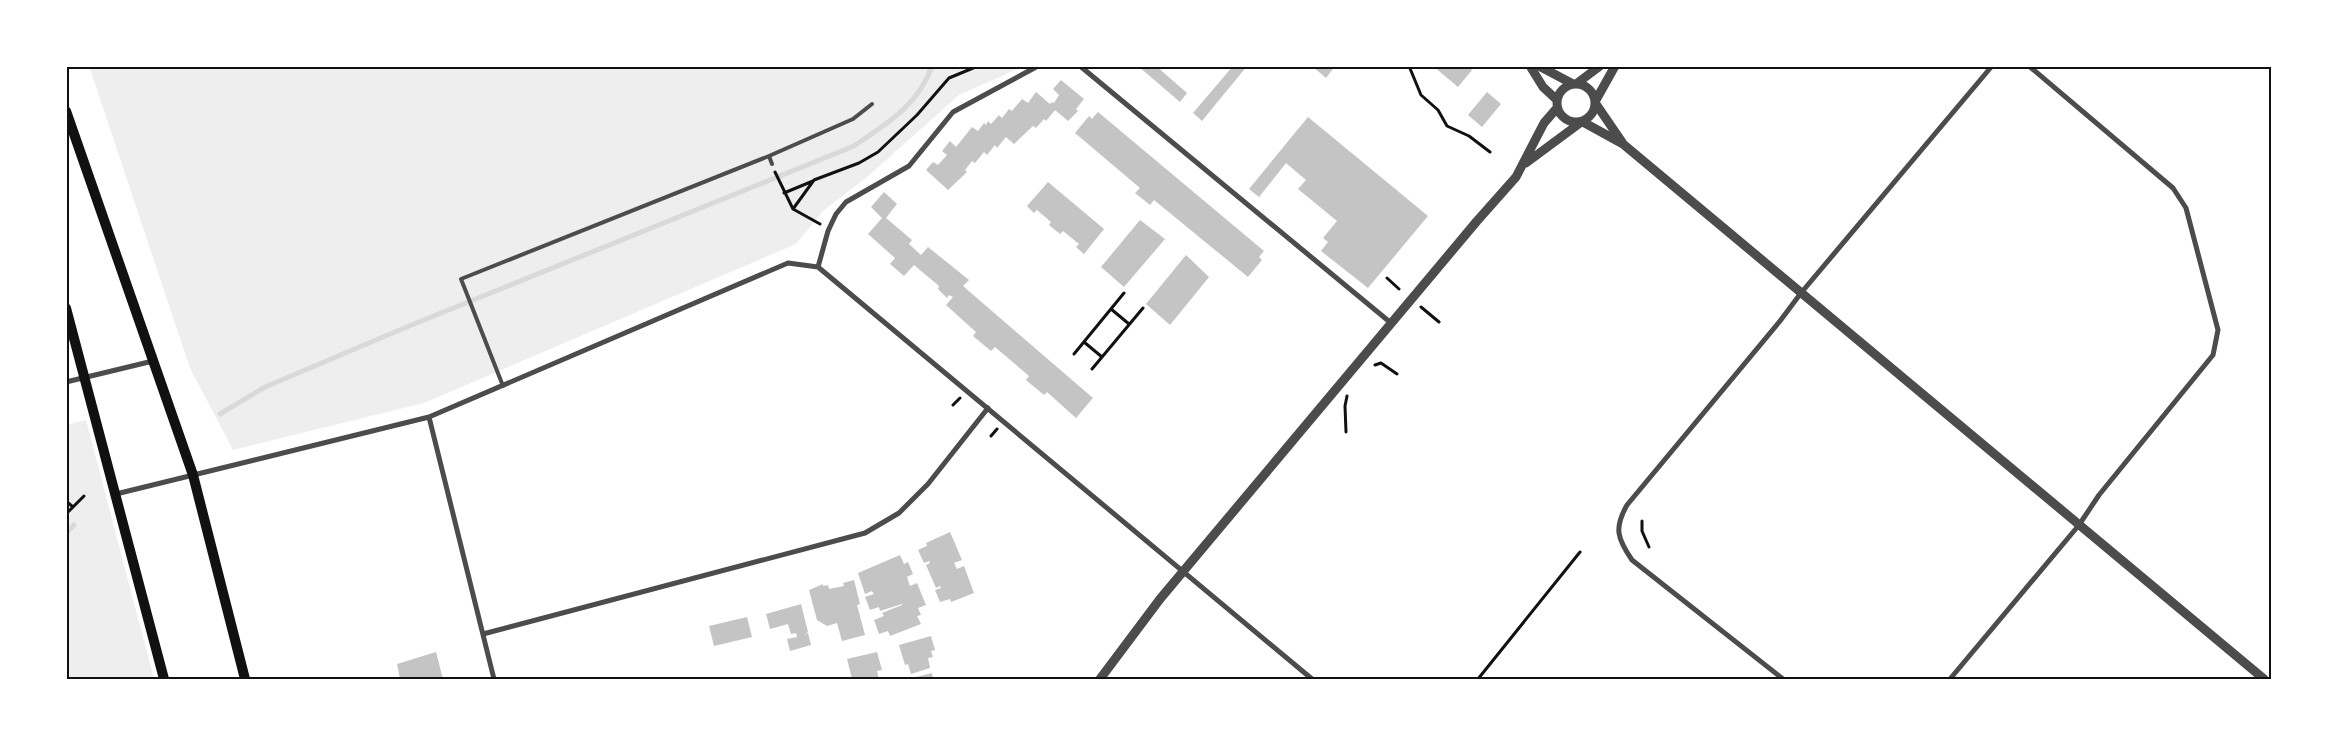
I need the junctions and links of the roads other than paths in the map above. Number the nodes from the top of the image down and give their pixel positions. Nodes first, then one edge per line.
1 (1038, 66) edge
2 (1080, 66) edge
3 (1530, 66) edge
4 (1539, 66) edge
5 (1600, 66) edge
6 (1615, 66) edge
7 (1992, 66) edge
8 (2029, 66) edge
9 (1575, 84) junction
10 (1596, 102) junction
11 (872, 104) dead end
12 (1557, 104) junction
13 (66, 111) edge
14 (1581, 122) junction
15 (1623, 144) junction
16 (769, 156) junction
17 (772, 164) road end
18 (1524, 165) junction
19 (818, 267) junction
20 (1801, 292) junction
21 (66, 308) edge
22 (1391, 323) junction
23 (153, 361) junction
24 (85, 377) junction
25 (66, 382) edge
26 (503, 386) junction
27 (988, 408) junction
28 (429, 418) junction
29 (192, 475) junction
30 (115, 494) junction
31 (2079, 525) junction
32 (1184, 572) junction
33 (483, 634) junction
34 (164, 679) edge
35 (245, 679) edge
36 (494, 679) edge
37 (1100, 679) edge
38 (1312, 679) edge
39 (1783, 679) edge
40 (1950, 679) edge
41 (2264, 679) edge

1 - 19 street
2 - 22 street
3 - 12 street
4 - 9 street
5 - 9 street
6 - 10 street
7 - 20 street
8 - 31 street
9 - 10 street
9 - 12 street
10 - 14 street
10 - 15 street
11 - 16 lane
12 - 14 street
12 - 18 street
13 - 23 main road
14 - 15 street
14 - 18 street
15 - 20 street
16 - 17 lane
16 - 26 lane
18 - 22 street
19 - 26 street
19 - 27 street
20 - 31 street
20 - 39 street
21 - 24 main road
22 - 32 street
23 - 24 street
23 - 29 main road
24 - 25 street
24 - 30 main road
26 - 28 street
27 - 32 street
27 - 33 street
28 - 29 street
28 - 33 street
29 - 30 street
29 - 35 main road
30 - 34 main road
31 - 40 street
31 - 41 street
32 - 37 street
32 - 38 street
33 - 36 street

